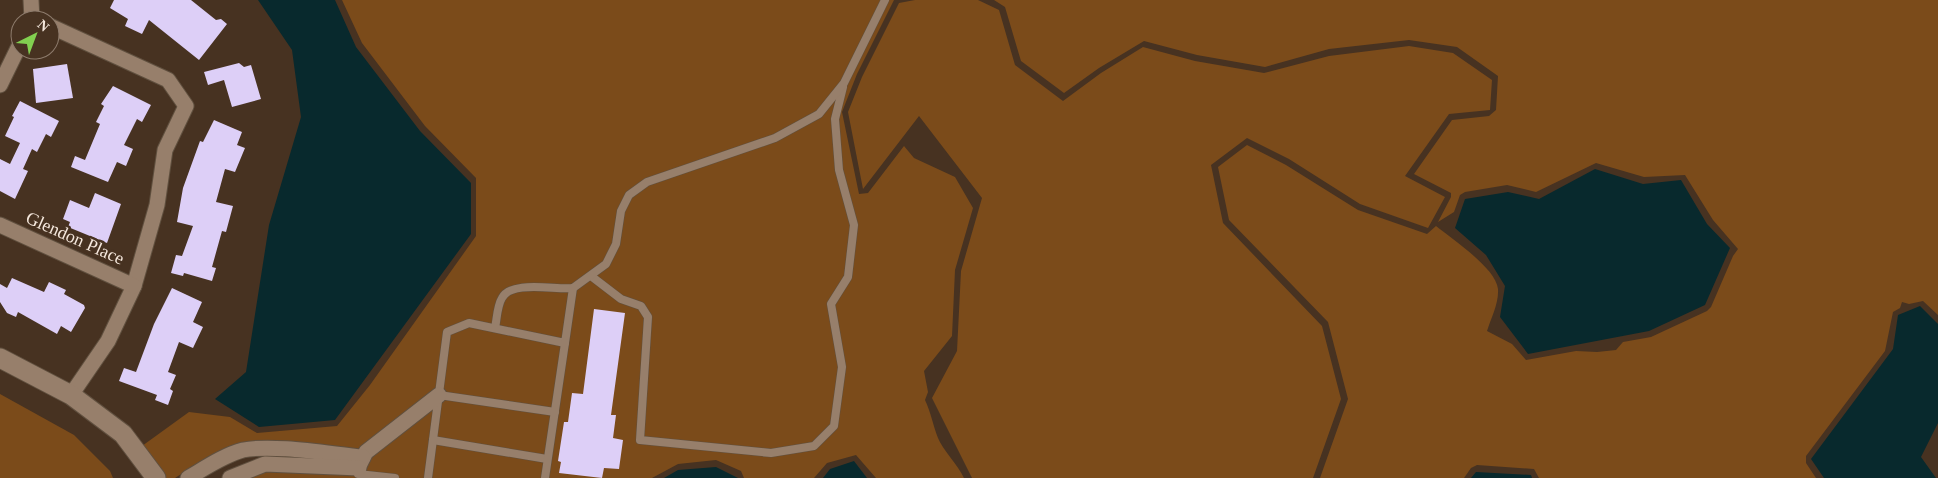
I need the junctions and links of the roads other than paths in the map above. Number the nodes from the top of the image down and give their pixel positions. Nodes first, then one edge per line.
1 (885, 0) edge
2 (60, 31) edge
3 (12, 60) edge
4 (844, 83) junction
5 (0, 85) edge
6 (0, 225) edge
7 (591, 276) junction
8 (134, 286) junction
9 (573, 288) junction
10 (495, 328) junction
11 (566, 343) junction
12 (0, 358) edge
13 (71, 395) junction
14 (439, 395) junction
15 (555, 412) junction
16 (434, 440) junction
17 (548, 459) junction
18 (359, 469) edge
19 (210, 472) edge
20 (156, 478) edge
21 (188, 478) edge
22 (230, 478) edge
23 (395, 478) edge
24 (428, 478) edge
25 (544, 478) edge

1 - 4 lane
2 - 8 street
3 - 5 street
4 - 7 lane
4 - 7 lane
6 - 8 street, Glendon Place
7 - 9 lane
8 - 13 street
9 - 10 lane
9 - 11 lane
10 - 11 lane
10 - 14 lane
11 - 15 lane
12 - 13 street
13 - 20 street
14 - 15 lane
14 - 16 lane
14 - 18 street
15 - 17 lane
16 - 17 lane
16 - 24 lane
17 - 25 lane
18 - 19 street
18 - 22 street
18 - 23 lane
19 - 21 street

